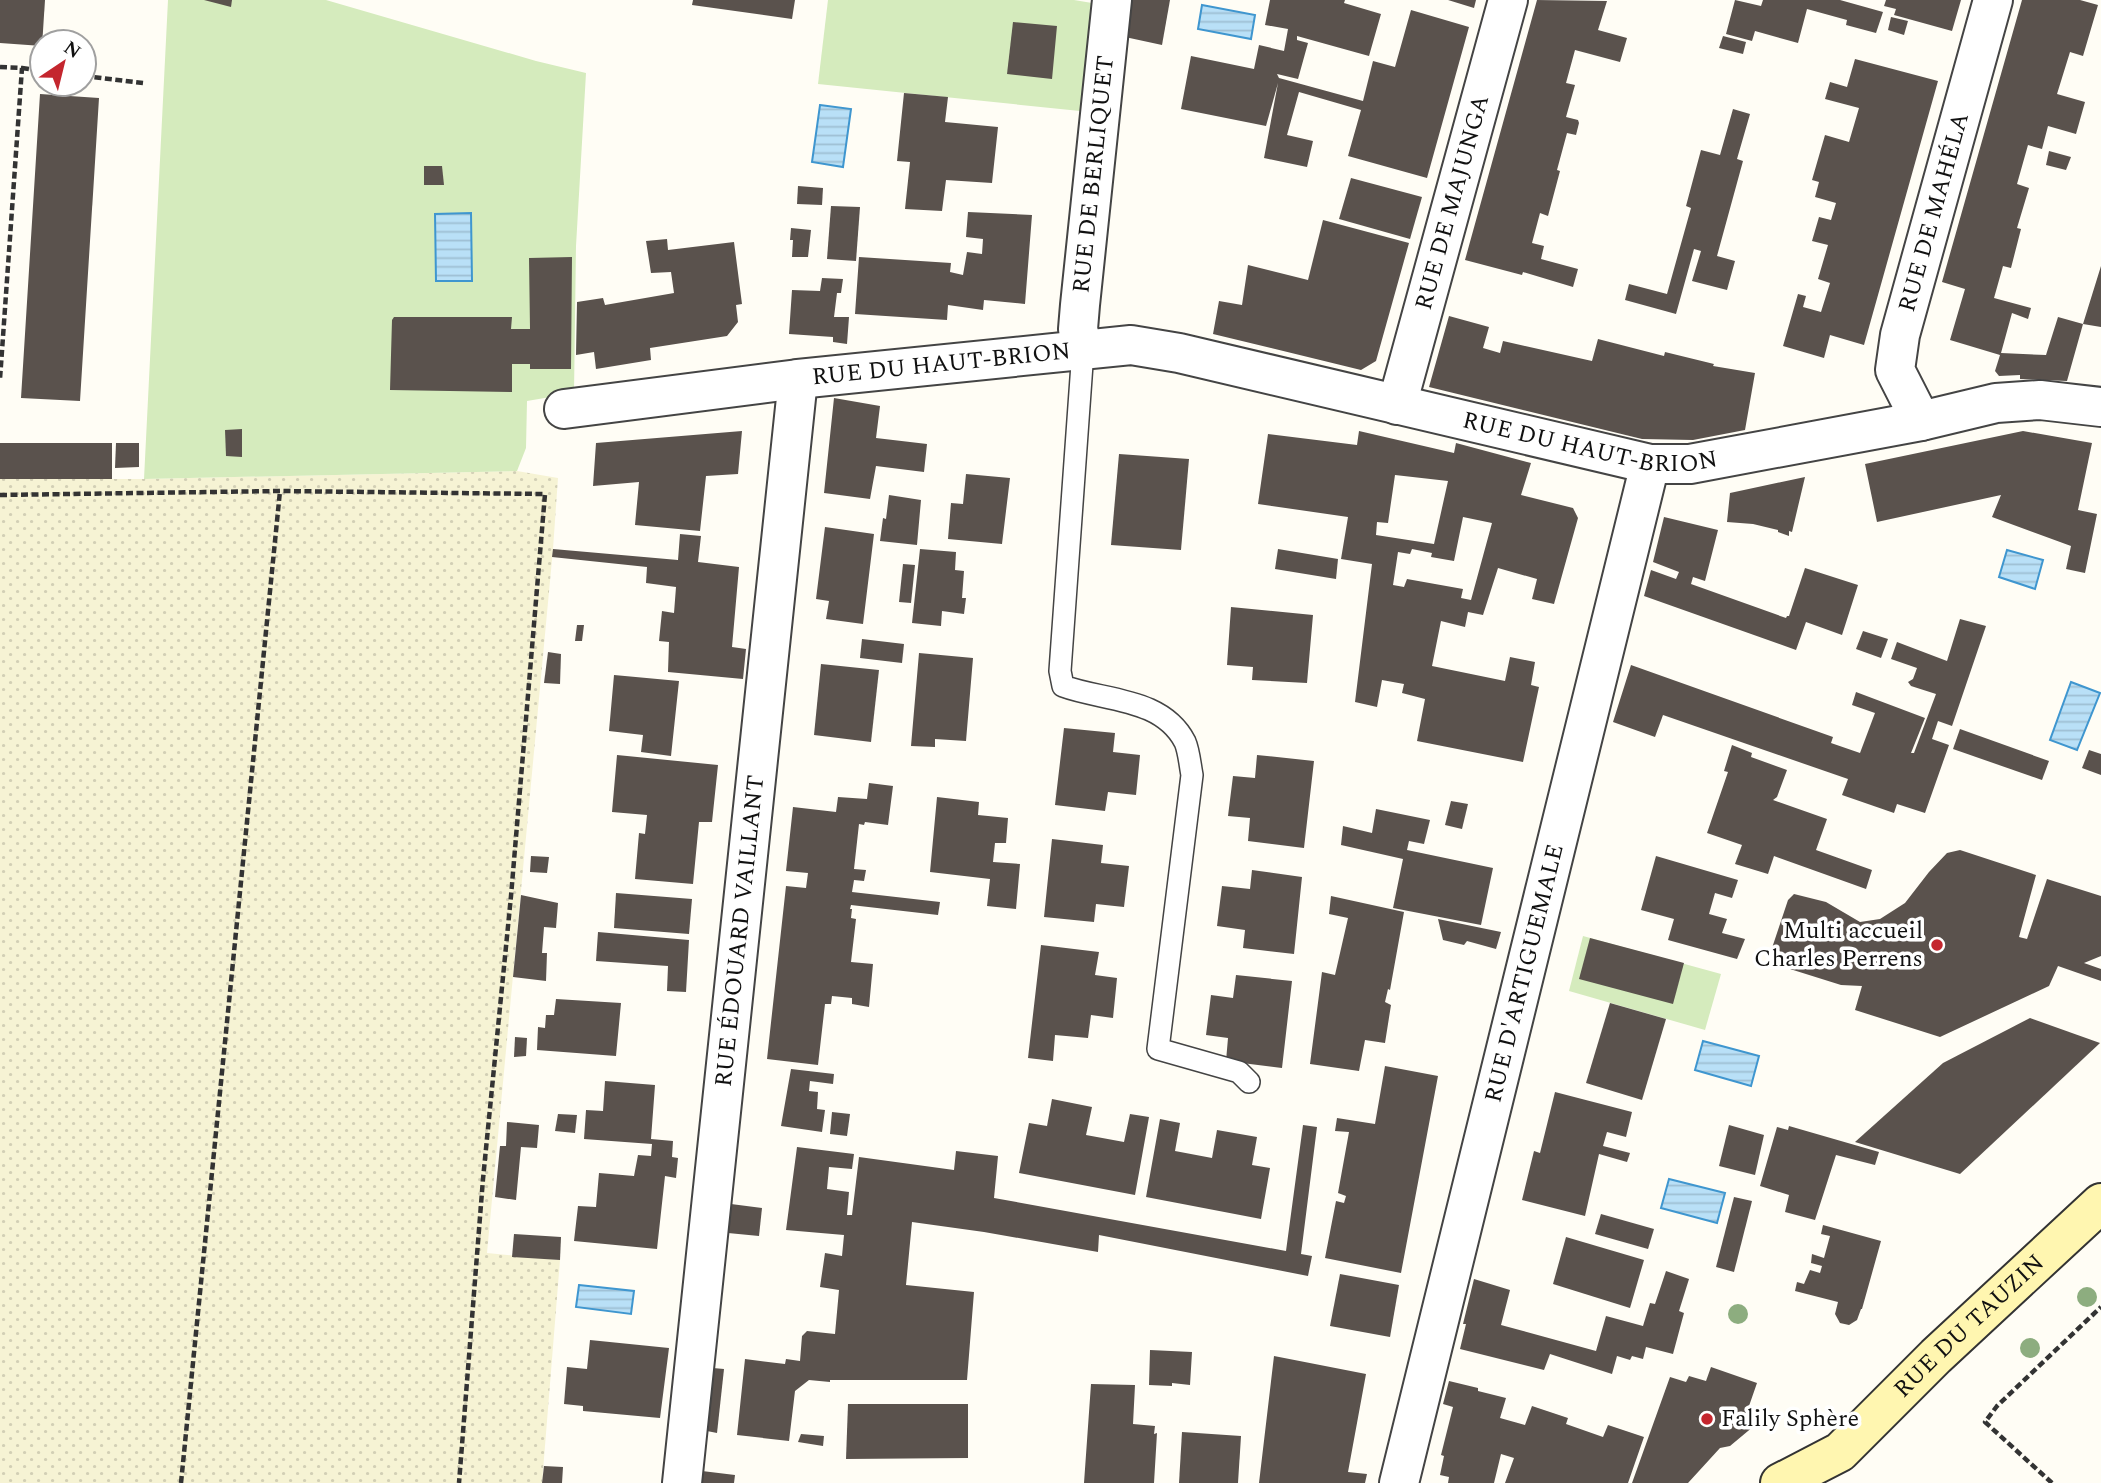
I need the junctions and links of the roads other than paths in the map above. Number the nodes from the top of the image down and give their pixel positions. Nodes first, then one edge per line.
1 (1112, 0) edge
2 (1508, 0) edge
3 (1993, 0) edge
4 (1083, 350) junction
5 (798, 379) junction
6 (1397, 405) junction
7 (2101, 407) edge
8 (564, 409) dead end
9 (1921, 421) junction
10 (1650, 464) junction
11 (1249, 1082) dead end
12 (2101, 1203) edge
13 (1836, 1467) edge
14 (682, 1483) edge
15 (1399, 1483) edge
16 (1780, 1483) edge

1 - 4 street, RUE DE BERLIQUET
2 - 6 street, RUE DE MAJUNGA
3 - 9 street, RUE DE MAHÉLA
4 - 5 street, RUE DU HAUT-BRION
4 - 6 street, RUE DU HAUT-BRION
4 - 11 lane, RUE DU HAUT-BRION
5 - 8 street, RUE DU HAUT-BRION
5 - 14 street, RUE ÉDOUARD VAILLANT
6 - 10 street, RUE DU HAUT-BRION
7 - 9 street, RUE DU HAUT-BRION
9 - 10 street, RUE DU HAUT-BRION
10 - 15 street, RUE D'ARTIGUEMALE
12 - 13 street, RUE DU TAUZIN
13 - 16 street, RUE DU TAUZIN

